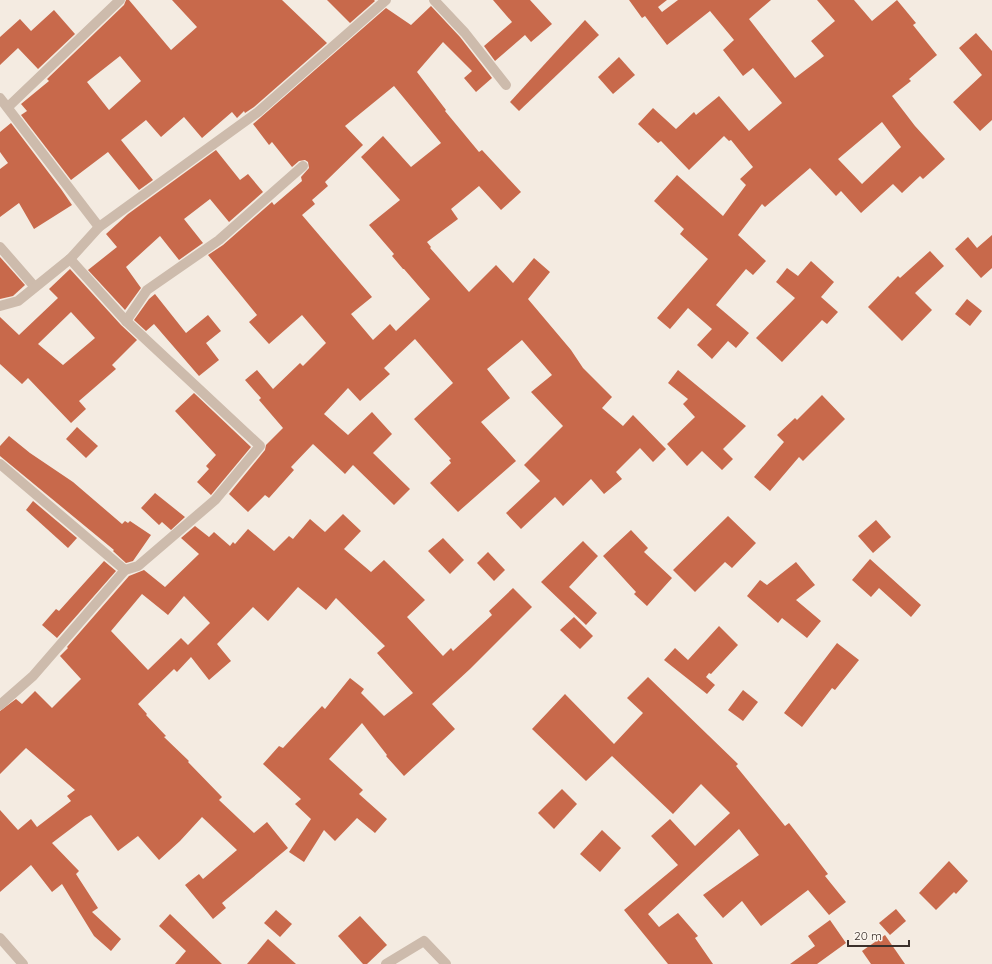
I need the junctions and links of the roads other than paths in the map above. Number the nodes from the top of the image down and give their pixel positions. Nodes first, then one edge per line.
1 (120, 0) edge
2 (386, 0) edge
3 (434, 0) edge
4 (506, 85) dead end
5 (0, 98) edge
6 (8, 107) junction
7 (303, 166) dead end
8 (99, 227) junction
9 (0, 247) edge
10 (70, 259) junction
11 (34, 286) junction
12 (0, 306) edge
13 (126, 321) junction
14 (0, 464) edge
15 (125, 570) junction
16 (0, 706) edge
17 (0, 938) edge
18 (23, 964) edge
19 (386, 964) edge
20 (446, 964) edge

1 - 6 street
2 - 8 street
3 - 4 street
5 - 6 street
6 - 8 street
7 - 13 street
8 - 10 street
9 - 11 street
10 - 11 street
10 - 13 street
11 - 12 street
13 - 15 street
14 - 15 street
15 - 16 street
17 - 18 street
19 - 20 street

